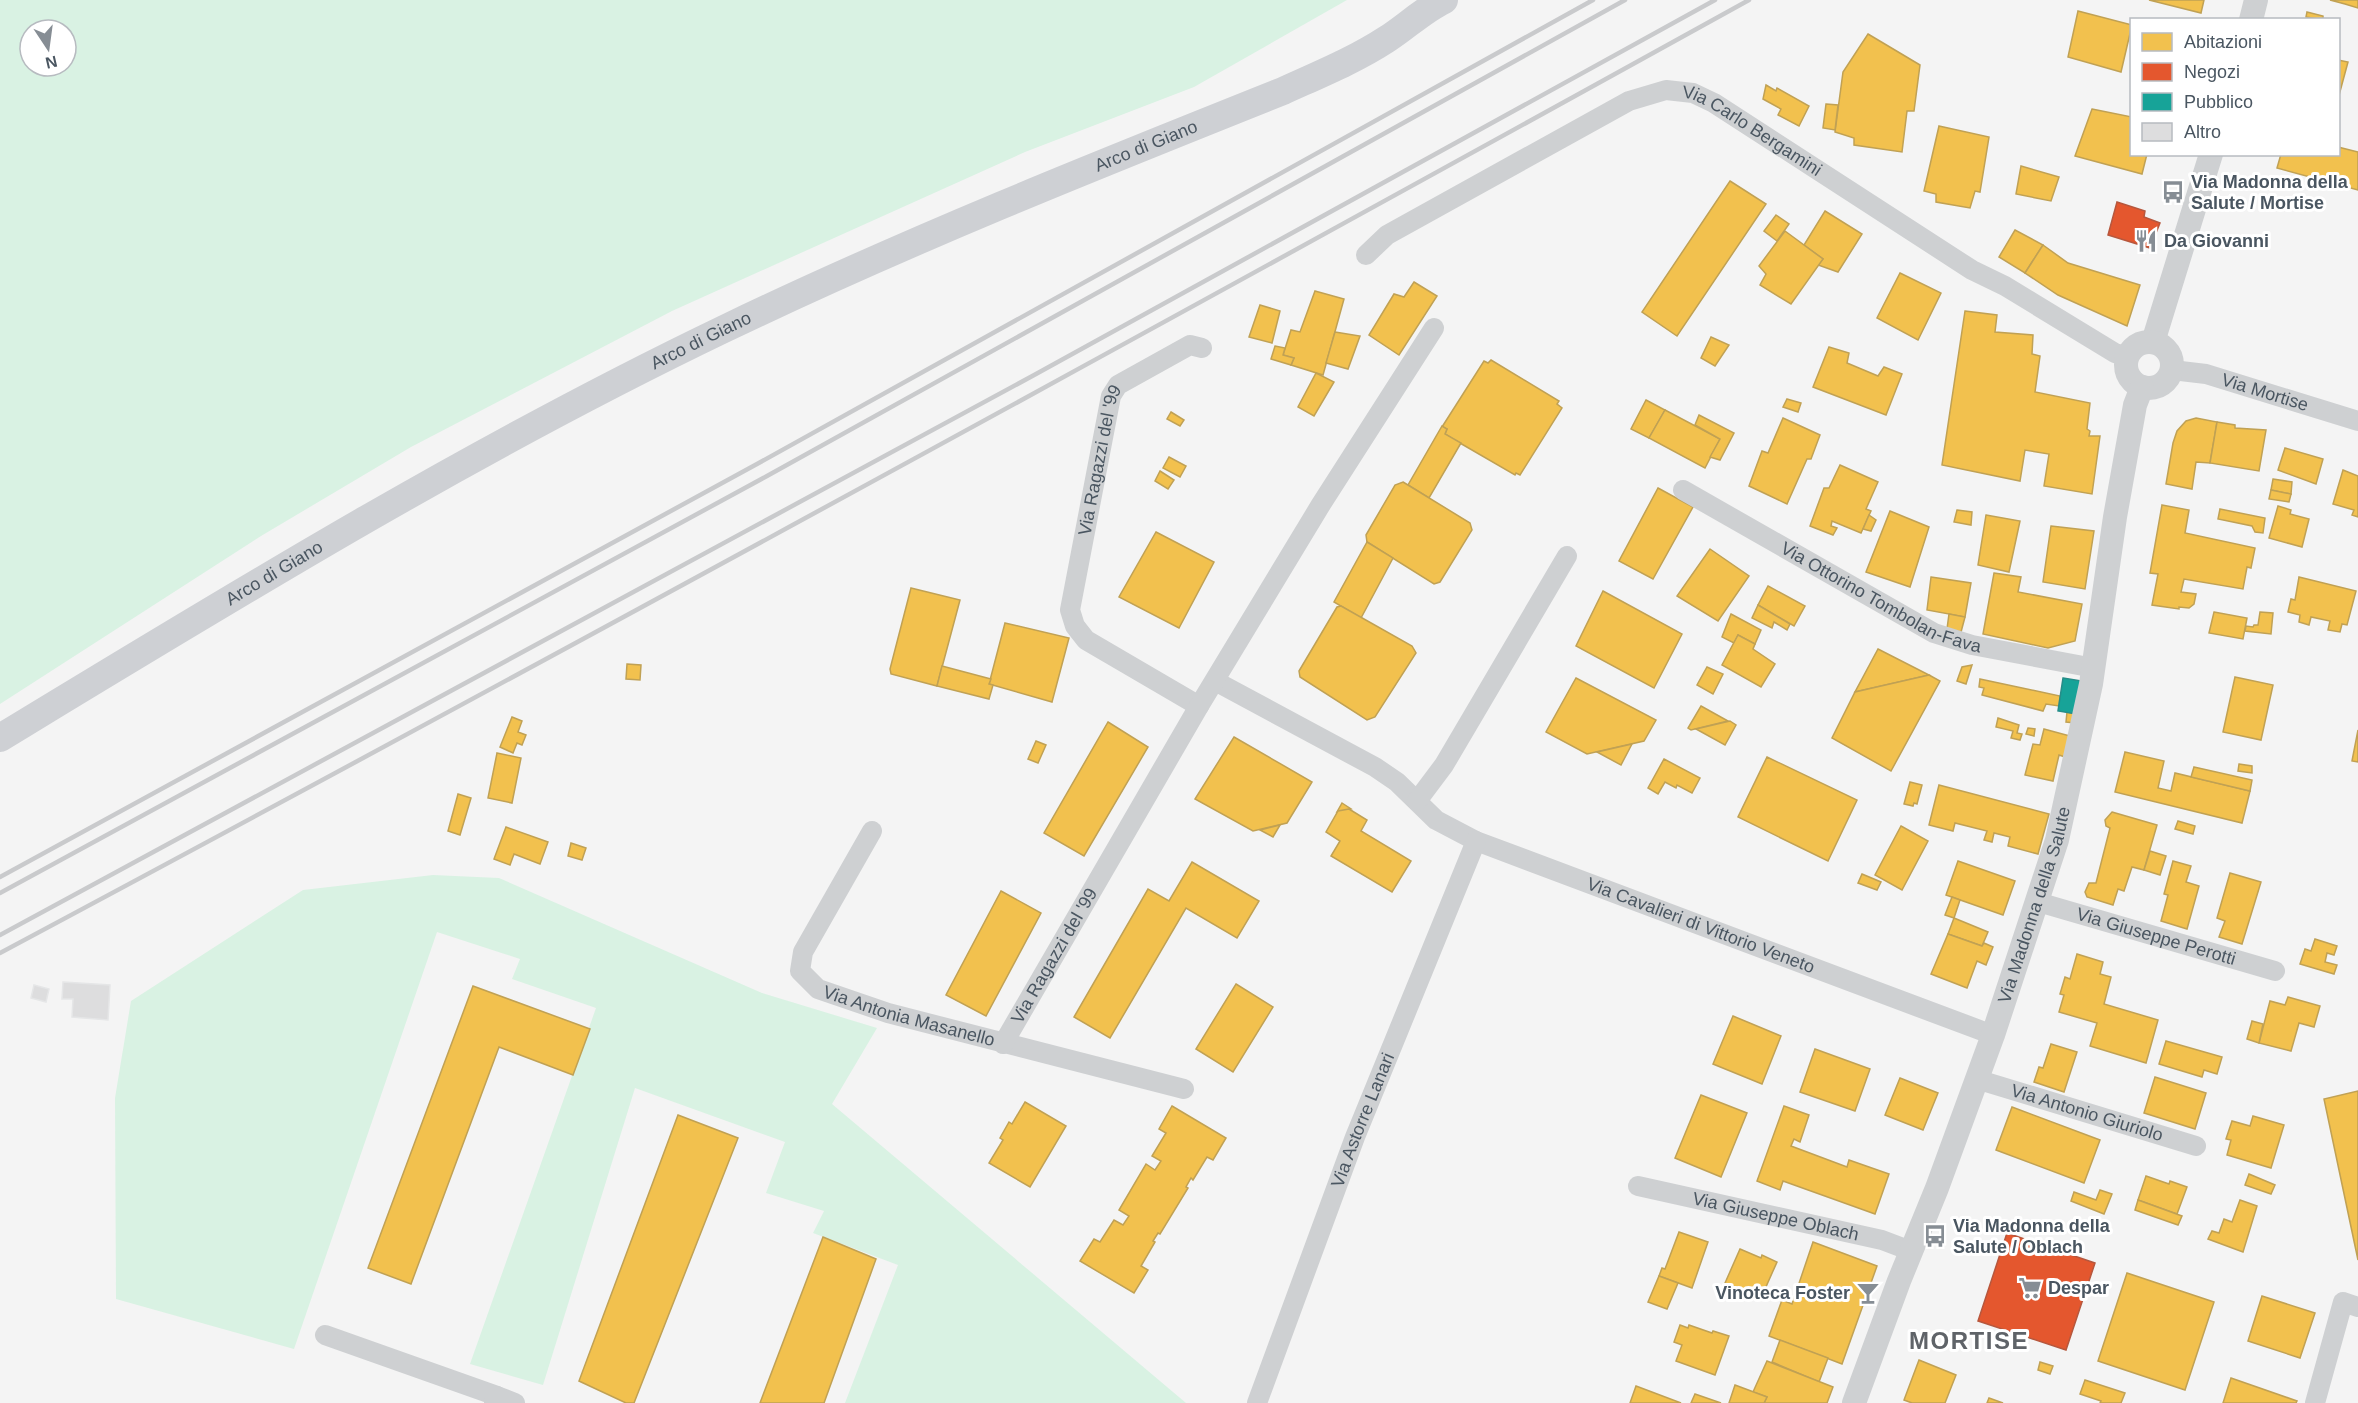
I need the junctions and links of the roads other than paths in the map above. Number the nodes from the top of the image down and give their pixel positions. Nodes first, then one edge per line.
1 (2256, 0) edge
2 (1436, 2) edge
3 (2252, 18) edge
4 (2210, 156) edge
5 (1366, 255) dead end
6 (1434, 328) dead end
7 (2153, 342) junction
8 (1202, 348) dead end
9 (2127, 357) junction
10 (2172, 370) junction
11 (2142, 387) junction
12 (2358, 421) edge
13 (1683, 490) dead end
14 (1567, 556) dead end
15 (2094, 668) junction
16 (1215, 681) junction
17 (1199, 706) junction
18 (0, 738) edge
19 (1417, 801) junction
20 (872, 831) dead end
21 (1476, 841) junction
22 (2038, 902) junction
23 (2275, 971) dead end
24 (1993, 1035) junction
25 (1004, 1044) junction
26 (1976, 1079) junction
27 (1184, 1089) dead end
28 (2196, 1146) dead end
29 (1638, 1186) dead end
30 (1911, 1251) junction
31 (2358, 1307) edge
32 (324, 1335) dead end
33 (502, 1401) edge
34 (1257, 1403) edge
35 (1854, 1403) edge
36 (2315, 1403) edge

1 - 3 street
2 - 18 main road, Arco di Giano
4 - 7 street
5 - 9 street, Via Carlo Bergamini
6 - 16 street, Via Ragazzi del '99
7 - 9 street
7 - 10 street
8 - 17 street, Via Ragazzi del '99
9 - 11 street
10 - 11 street
10 - 12 street, Via Mortise
11 - 15 street, Via Madonna della Salute
13 - 15 street, Via Ottorino Tombolan-Fava
14 - 19 street
15 - 22 street, Via Madonna della Salute
16 - 17 street, Via Ragazzi del '99
16 - 19 street, Via Cavalieri di Vittorio Veneto
17 - 25 street, Via Ragazzi del '99
19 - 21 street, Via Cavalieri di Vittorio Veneto
20 - 25 street, Via Antonia Masanello
21 - 24 street, Via Cavalieri di Vittorio Veneto
21 - 34 street, Via Astorre Lanari
22 - 23 street, Via Giuseppe Perotti
22 - 24 street, Via Madonna della Salute
24 - 26 street, Via Madonna della Salute
25 - 27 street, Via Ragazzi del '99
26 - 28 street, Via Antonio Giuriolo
26 - 30 street, Via Madonna della Salute
29 - 30 street, Via Giuseppe Oblach
30 - 35 street, Via Madonna della Salute
31 - 36 street
32 - 33 street

